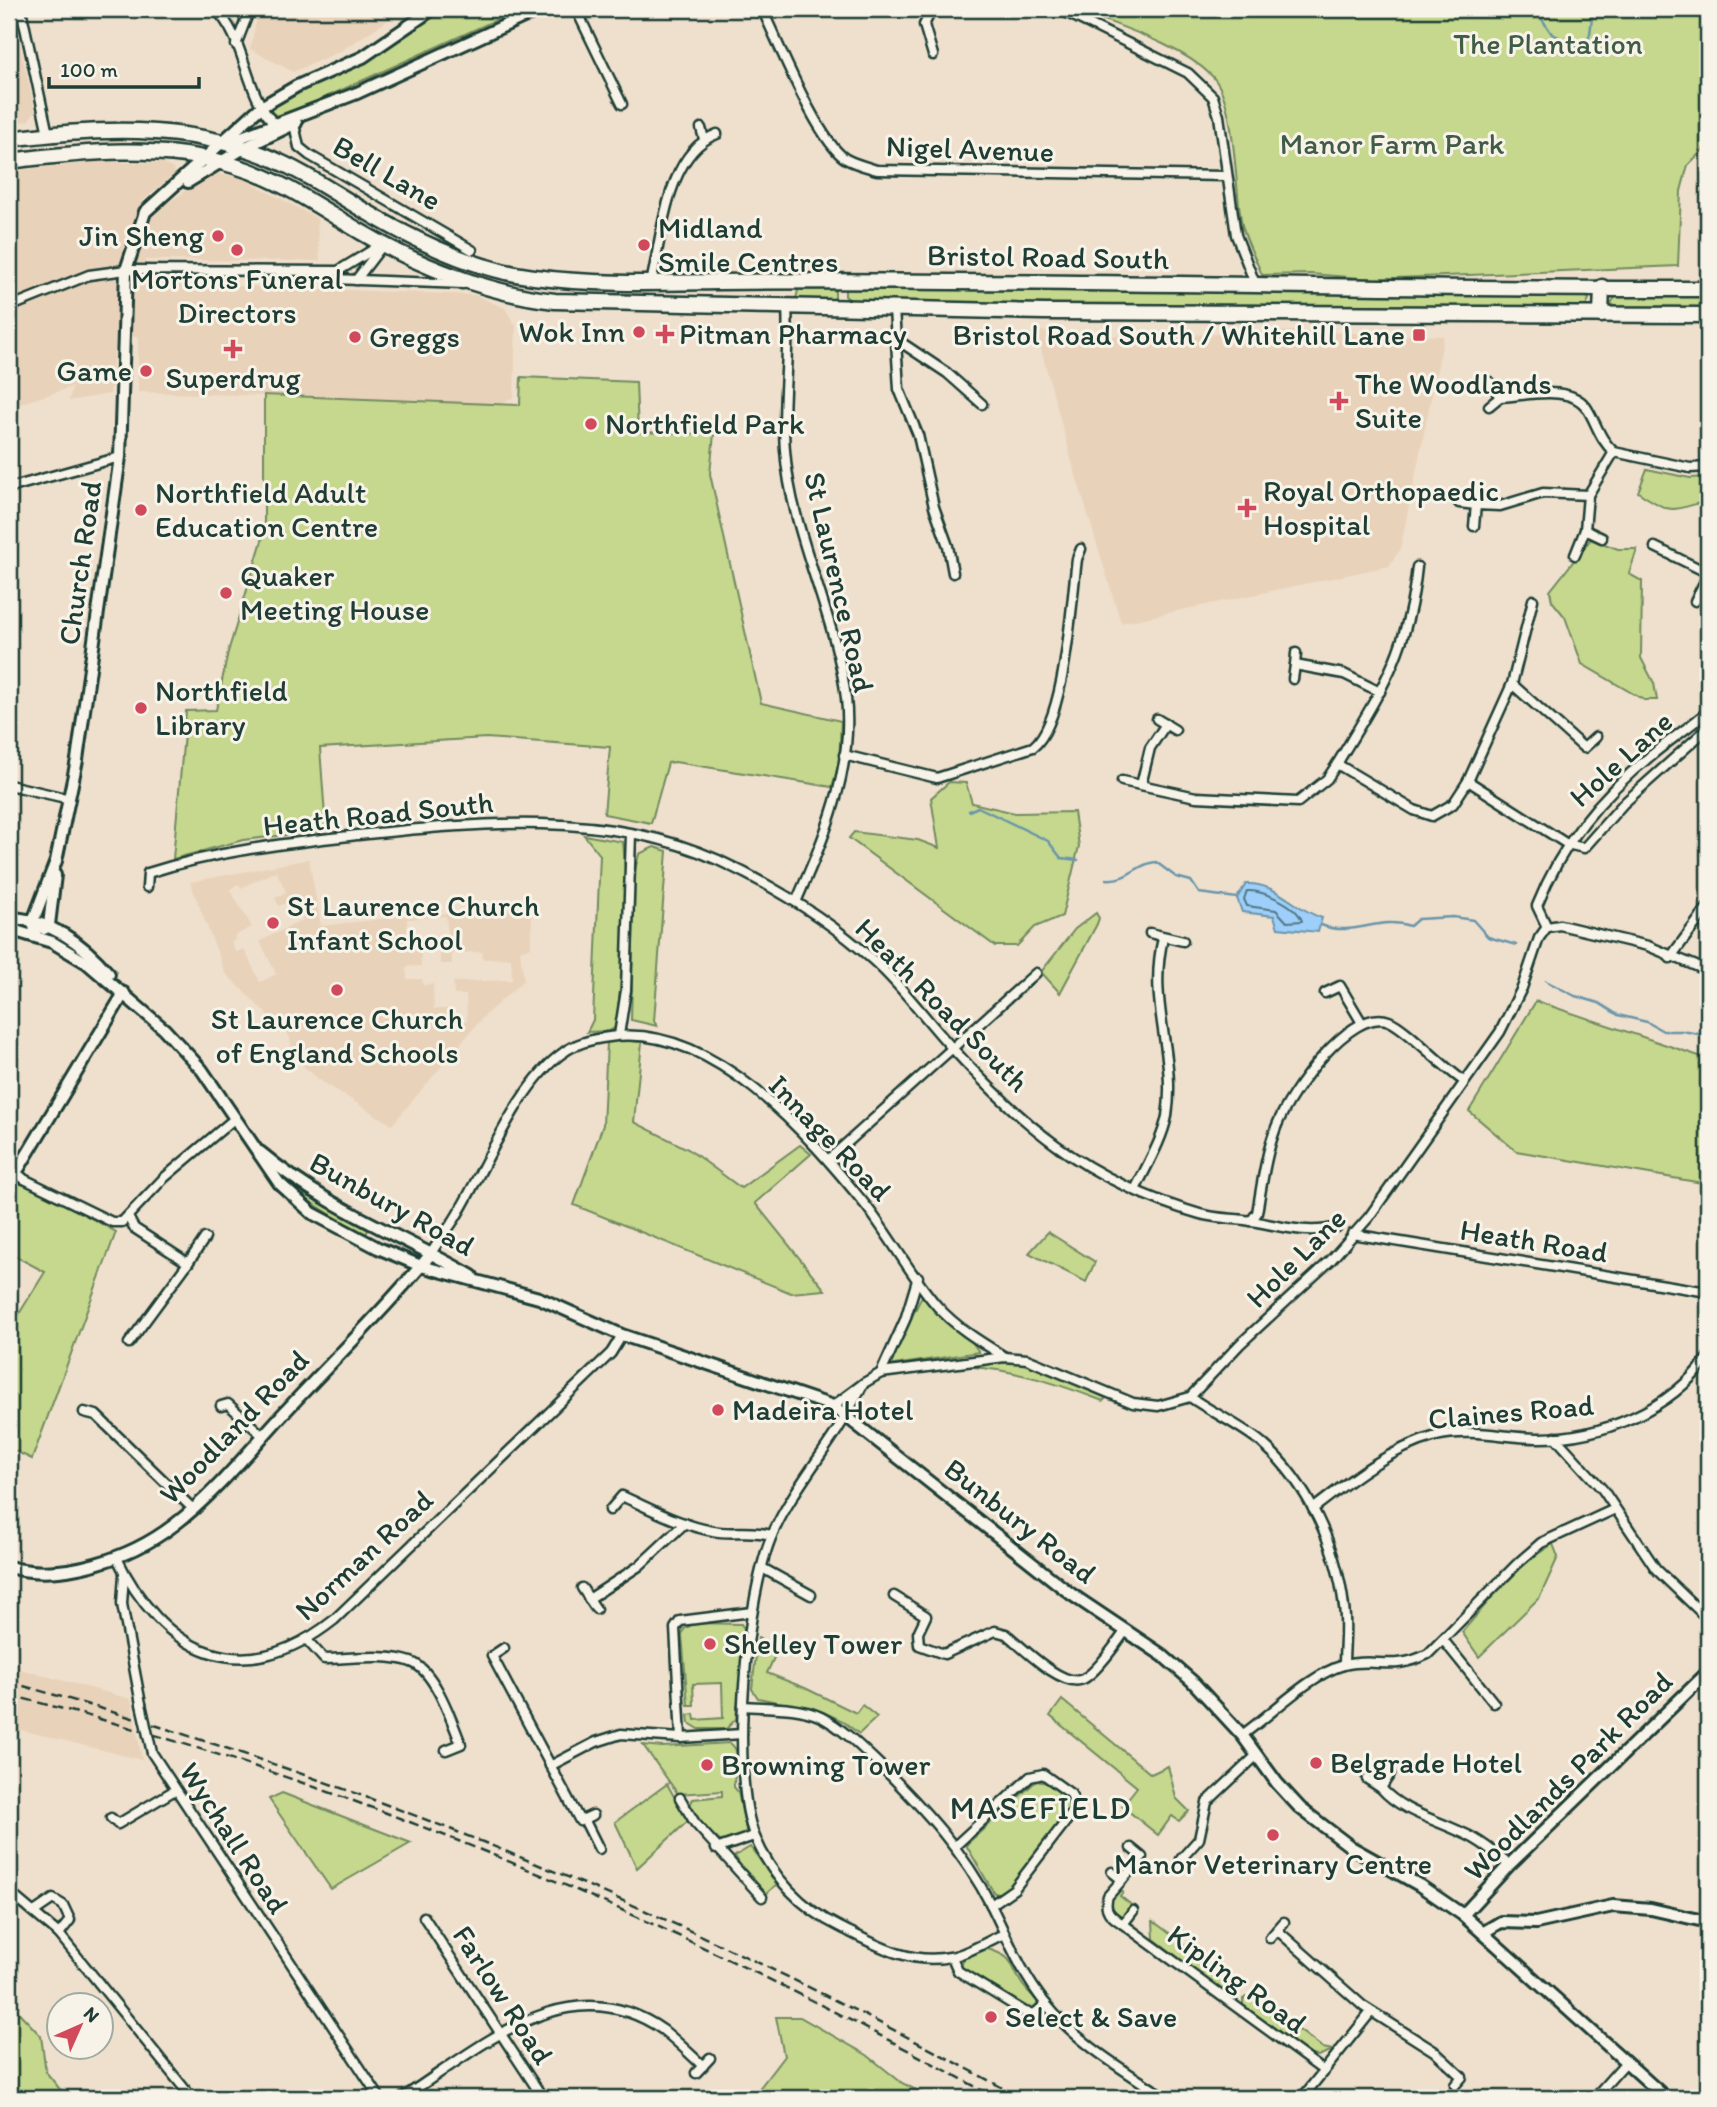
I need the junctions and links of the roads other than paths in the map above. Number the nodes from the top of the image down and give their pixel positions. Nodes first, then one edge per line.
1 (21, 9) edge
2 (215, 9) edge
3 (250, 9) edge
4 (433, 9) edge
5 (541, 9) edge
6 (576, 9) edge
7 (762, 9) edge
8 (932, 9) edge
9 (1059, 9) edge
10 (236, 46) junction
11 (933, 55) dead end
12 (330, 103) junction
13 (622, 104) dead end
14 (261, 107) junction
15 (294, 124) junction
16 (701, 128) dead end
17 (275, 130) junction
18 (48, 134) junction
19 (717, 134) dead end
20 (9, 139) edge
21 (704, 139) junction
22 (224, 144) junction
23 (244, 148) junction
24 (129, 152) junction
25 (9, 161) edge
26 (213, 161) junction
27 (279, 162) junction
28 (1225, 176) junction
29 (396, 229) junction
30 (384, 243) junction
31 (472, 250) dead end
32 (126, 270) junction
33 (321, 272) junction
34 (356, 280) junction
35 (789, 282) junction
36 (844, 282) junction
37 (651, 283) junction
38 (484, 285) junction
39 (1256, 286) junction
40 (1602, 287) junction
41 (1708, 289) edge
42 (9, 307) edge
43 (787, 307) junction
44 (850, 308) junction
45 (894, 309) junction
46 (1601, 315) junction
47 (1708, 315) edge
48 (896, 339) junction
49 (1490, 382) dead end
50 (1500, 397) junction
51 (982, 404) dead end
52 (1489, 406) dead end
53 (1614, 452) junction
54 (120, 457) junction
55 (1708, 467) edge
56 (9, 488) edge
57 (1588, 495) junction
58 (1459, 503) dead end
59 (1476, 505) junction
60 (1474, 526) dead end
61 (1585, 530) junction
62 (1602, 538) dead end
63 (1655, 547) dead end
64 (1081, 549) dead end
65 (1575, 555) dead end
66 (1417, 567) dead end
67 (953, 573) dead end
68 (1708, 574) edge
69 (1533, 600) dead end
70 (1695, 601) dead end
71 (1296, 653) dead end
72 (1295, 665) junction
73 (1293, 679) dead end
74 (1512, 684) junction
75 (1380, 692) junction
76 (1708, 711) edge
77 (1157, 719) dead end
78 (1166, 724) junction
79 (1708, 728) edge
80 (1175, 730) dead end
81 (1596, 737) dead end
82 (844, 755) junction
83 (1337, 764) junction
84 (1468, 781) junction
85 (1122, 782) dead end
86 (9, 785) edge
87 (1141, 785) junction
88 (70, 799) junction
89 (631, 834) junction
90 (1567, 844) junction
91 (56, 861) junction
92 (147, 887) dead end
93 (796, 902) junction
94 (1708, 906) edge
95 (9, 917) edge
96 (33, 921) junction
97 (49, 925) junction
98 (1547, 927) junction
99 (9, 929) edge
100 (1150, 933) dead end
101 (36, 936) junction
102 (1163, 938) junction
103 (1183, 942) dead end
104 (1670, 958) junction
105 (1708, 971) edge
106 (1036, 973) dead end
107 (124, 993) junction
108 (1325, 993) dead end
109 (1362, 1023) junction
110 (619, 1035) junction
111 (953, 1049) junction
112 (1464, 1081) junction
113 (234, 1119) junction
114 (251, 1144) junction
115 (828, 1160) junction
116 (12, 1172) edge
117 (1135, 1191) junction
118 (128, 1217) junction
119 (1251, 1221) junction
120 (1337, 1227) dead end
121 (1352, 1234) junction
122 (205, 1238) dead end
123 (430, 1255) junction
124 (188, 1263) junction
125 (421, 1266) junction
126 (918, 1277) junction
127 (478, 1279) junction
128 (1708, 1292) edge
129 (622, 1335) junction
130 (129, 1343) dead end
131 (1005, 1357) junction
132 (1708, 1357) edge
133 (881, 1373) junction
134 (864, 1383) junction
135 (1190, 1397) junction
136 (226, 1402) dead end
137 (833, 1406) junction
138 (84, 1412) dead end
139 (846, 1416) junction
140 (262, 1436) junction
141 (1555, 1437) junction
142 (193, 1508) junction
143 (1615, 1508) junction
144 (1313, 1509) junction
145 (610, 1510) dead end
146 (685, 1523) junction
147 (772, 1535) junction
148 (116, 1556) junction
149 (9, 1567) edge
150 (764, 1569) junction
151 (124, 1574) junction
152 (582, 1588) dead end
153 (811, 1595) dead end
154 (894, 1596) dead end
155 (589, 1599) junction
156 (596, 1609) dead end
157 (752, 1612) junction
158 (1708, 1619) edge
159 (1126, 1630) junction
160 (306, 1639) junction
161 (1444, 1641) junction
162 (504, 1648) dead end
163 (1344, 1665) junction
164 (1708, 1672) edge
165 (1494, 1703) dead end
166 (743, 1706) junction
167 (742, 1734) junction
168 (1242, 1735) junction
169 (681, 1738) junction
170 (446, 1751) dead end
171 (1257, 1755) junction
172 (550, 1766) junction
173 (1390, 1774) dead end
174 (1367, 1779) dead end
175 (1381, 1788) junction
176 (174, 1790) junction
177 (680, 1798) dead end
178 (593, 1815) dead end
179 (111, 1818) dead end
180 (584, 1819) junction
181 (754, 1836) junction
182 (955, 1846) junction
183 (1131, 1848) dead end
184 (599, 1849) dead end
185 (716, 1849) junction
186 (1181, 1859) dead end
187 (1509, 1865) junction
188 (1112, 1872) dead end
189 (1122, 1880) junction
190 (9, 1892) edge
191 (762, 1897) dead end
192 (991, 1905) junction
193 (1133, 1911) dead end
194 (34, 1912) junction
195 (1463, 1915) junction
196 (424, 1917) dead end
197 (1284, 1922) dead end
198 (1708, 1922) edge
199 (1123, 1924) junction
200 (1277, 1930) junction
201 (1484, 1932) junction
202 (59, 1934) junction
203 (1004, 1934) junction
204 (1270, 1938) dead end
205 (952, 1957) junction
206 (1046, 2004) junction
207 (1371, 2012) junction
208 (502, 2034) junction
209 (710, 2058) dead end
210 (1626, 2062) junction
211 (1324, 2071) junction
212 (1455, 2085) dead end
213 (192, 2098) edge
214 (380, 2098) edge
215 (402, 2098) edge
216 (543, 2098) edge
217 (1166, 2098) edge
218 (1302, 2098) edge
219 (1594, 2098) edge
220 (1667, 2098) edge

1 - 18 street
2 - 10 street
3 - 10 street
4 - 14 main road
5 - 12 main road
6 - 13 street
7 - 28 street, Nigel Avenue
8 - 11 street
9 - 28 street
10 - 14 street
12 - 15 main road
12 - 17 main road
14 - 17 street
14 - 22 main road
15 - 17 main road
15 - 31 street, Bell Lane
16 - 21 street
17 - 22 main road
17 - 23 main road
17 - 27 main road
18 - 20 highway, Bristol Road South
18 - 22 highway, Bristol Road South
18 - 24 highway
19 - 21 street
21 - 37 street
22 - 23 highway, Bristol Road South
22 - 26 main road
23 - 26 main road
23 - 27 highway, Bristol Road South
24 - 25 highway
24 - 26 highway
26 - 30 highway
26 - 32 main road
27 - 29 highway, Bristol Road South
28 - 39 street
29 - 30 highway
29 - 37 highway, Bristol Road South
30 - 33 street, Bristol Road South
30 - 34 street
30 - 38 highway, Bristol Road South
32 - 33 street, Bristol Road South
32 - 42 street, Bristol Road South
32 - 54 main road, Church Road
33 - 34 street, Bristol Road South
34 - 38 street, Bristol Road South
35 - 36 highway, Bristol Road South
35 - 37 highway, Bristol Road South
35 - 43 highway
36 - 39 highway, Bristol Road South
36 - 44 highway
38 - 43 highway, Bristol Road South
39 - 40 highway, Bristol Road South
40 - 41 highway, Bristol Road South
40 - 46 highway
43 - 44 highway, Bristol Road South
43 - 82 street, St Laurence Road
44 - 45 highway, Bristol Road South
45 - 46 highway, Bristol Road South
45 - 48 street
46 - 47 highway, Bristol Road South
48 - 51 street
48 - 67 street
49 - 50 street
50 - 52 street
50 - 53 street
53 - 55 street
53 - 57 street
54 - 56 street
54 - 88 main road, Church Road
57 - 59 street
57 - 61 street
58 - 59 street
59 - 60 street
61 - 62 street
61 - 65 street
63 - 68 street
64 - 82 street
66 - 75 street
68 - 70 street
69 - 74 street
71 - 72 street
72 - 73 street
72 - 75 street
74 - 81 street
74 - 84 street
75 - 83 street
76 - 90 street, Hole Lane
77 - 78 street
78 - 80 street
78 - 87 street
79 - 90 street, Hole Lane
82 - 93 street, St Laurence Road
83 - 84 street
83 - 87 street
84 - 90 street
85 - 87 street
86 - 88 street
88 - 91 main road, Church Road
89 - 92 street, Heath Road South
89 - 93 street, Heath Road South
89 - 110 street
90 - 98 street, Hole Lane
91 - 96 main road, Church Road
91 - 97 main road, Church Road
93 - 111 street, Heath Road South
94 - 104 street
95 - 96 main road
96 - 97 main road
96 - 101 main road
97 - 101 main road
97 - 107 main road
98 - 104 street
98 - 112 street, Hole Lane
99 - 101 main road
100 - 102 street
101 - 107 main road
102 - 103 street
102 - 117 street
104 - 105 street
106 - 111 street
107 - 113 main road, Bunbury Road
107 - 116 main road
108 - 109 street
109 - 112 street
109 - 119 street
110 - 115 street, Innage Road
110 - 123 street, Innage Road
111 - 115 street
111 - 117 street, Heath Road South
112 - 121 street, Hole Lane
113 - 114 main road, Bunbury Road
113 - 118 street
114 - 123 main road, Bunbury Road
114 - 125 main road, Bunbury Road
115 - 126 street, Innage Road
116 - 118 street
117 - 119 street, Heath Road South
118 - 124 street
119 - 120 street, Heath Road South
121 - 128 street, Heath Road
121 - 135 street, Hole Lane
122 - 124 street
123 - 125 main road, Woodland Road
123 - 127 main road, Bunbury Road
124 - 130 street
125 - 127 main road, Bunbury Road
125 - 140 main road, Woodland Road
126 - 131 street, Innage Road
126 - 133 street
127 - 129 main road, Bunbury Road
129 - 137 main road, Bunbury Road
129 - 160 street, Norman Road
131 - 133 street
131 - 135 street
132 - 141 street, Claines Road
133 - 134 street
134 - 137 street
134 - 139 street
135 - 144 street
136 - 140 street
137 - 139 main road, Bunbury Road
138 - 142 street
139 - 147 street
139 - 159 main road, Bunbury Road
140 - 142 main road, Woodland Road
141 - 143 street
141 - 144 street, Claines Road
142 - 148 main road, Woodland Road
143 - 158 street
143 - 161 street
144 - 163 street
145 - 146 street
146 - 147 street
146 - 155 street
147 - 150 street
148 - 149 main road, Woodland Road
148 - 151 street, Norman Road
150 - 153 street
150 - 157 street
151 - 160 street, Norman Road
151 - 176 street, Wychall Road, bridge
152 - 155 street
154 - 159 street
155 - 156 street
157 - 166 street
157 - 169 street
159 - 168 main road, Bunbury Road
160 - 170 street
161 - 163 street
161 - 165 street
162 - 172 street
163 - 168 street
164 - 187 main road, Woodlands Park Road
166 - 167 street
166 - 182 street
167 - 169 street
167 - 181 street
168 - 171 main road, Bunbury Road
169 - 172 street
171 - 186 street
171 - 195 main road, Bunbury Road
172 - 180 street
173 - 175 street
174 - 175 street
175 - 187 street
176 - 179 street
176 - 214 street, Wychall Road
177 - 185 street
178 - 180 street
180 - 184 street
181 - 185 street
181 - 205 street
182 - 192 street
182 - 192 street
183 - 189 street, Kipling Road
185 - 191 street
187 - 195 main road, Woodlands Park Road
188 - 189 street
189 - 199 street, Kipling Road
190 - 194 street
192 - 203 street
193 - 199 street, Kipling Road
194 - 202 street
194 - 202 street
195 - 201 main road, Bunbury Road
196 - 208 street, Farlow Road
197 - 200 street
198 - 201 main road
199 - 211 street, Kipling Road
200 - 204 street
200 - 207 street
201 - 210 main road, Bunbury Road
202 - 213 street
203 - 205 street
203 - 206 street
205 - 206 street
206 - 217 street
207 - 211 street
207 - 212 street
208 - 209 street
208 - 215 street
208 - 216 street, Farlow Road
210 - 219 street
210 - 220 main road, Bunbury Road
211 - 218 street

